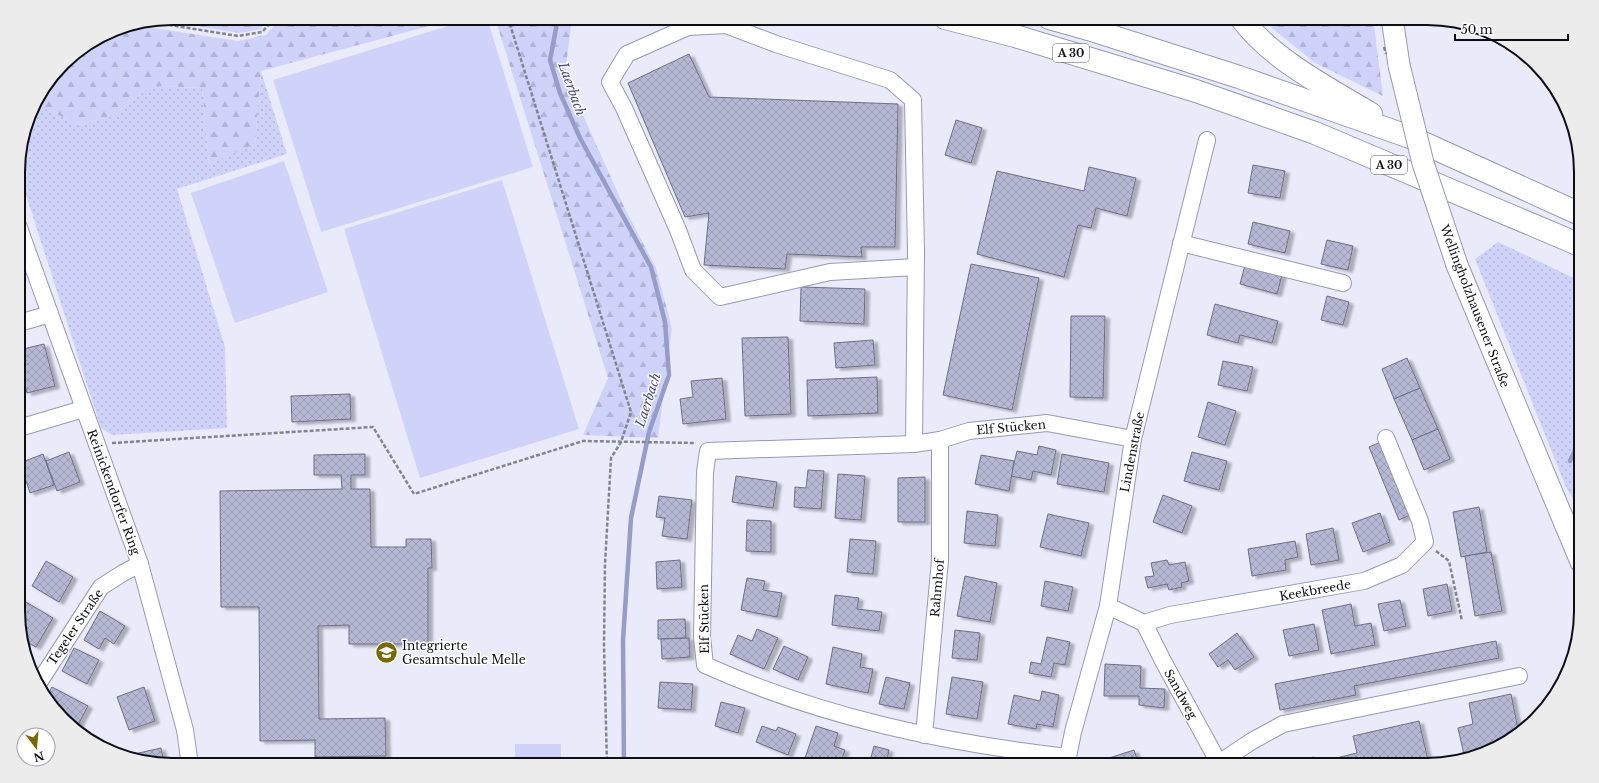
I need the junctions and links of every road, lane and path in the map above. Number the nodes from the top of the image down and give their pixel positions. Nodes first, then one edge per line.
1 (170, 25) edge
2 (268, 25) edge
3 (510, 25) edge
4 (972, 25) edge
5 (1074, 25) edge
6 (1246, 25) edge
7 (1393, 25) edge
8 (1410, 138) junction
9 (1207, 140) dead end
10 (1574, 211) edge
11 (1574, 242) edge
12 (25, 243) edge
13 (1181, 243) junction
14 (916, 267) junction
15 (1343, 283) dead end
16 (50, 314) junction
17 (25, 321) edge
18 (83, 409) junction
19 (25, 426) edge
20 (1386, 438) dead end
21 (1133, 439) junction
22 (940, 440) junction
23 (620, 442) junction
24 (96, 444) junction
25 (914, 444) junction
26 (720, 450) junction
27 (1424, 542) junction
28 (1574, 545) edge
29 (140, 564) junction
30 (1108, 606) junction
31 (1462, 621) dead end
32 (1144, 623) junction
33 (1519, 676) dead end
34 (41, 679) edge
35 (924, 735) junction
36 (189, 758) edge
37 (607, 758) edge
38 (1050, 758) edge
39 (1067, 758) edge
40 (1217, 758) edge
41 (1228, 758) edge

1 - 2 path
3 - 23 path
4 - 11 highway, A 30
5 - 8 highway, A 30
6 - 8 highway
7 - 28 main road, Wellingholzhausener Straße, bridge
8 - 10 highway, A 30
9 - 13 street, Lindenstraße
12 - 16 street, Reinickendorfer Ring
13 - 15 street
13 - 21 street, Lindenstraße
14 - 14 street
14 - 25 street
16 - 17 street
16 - 18 street, Reinickendorfer Ring
18 - 19 street
18 - 24 street, Reinickendorfer Ring
20 - 27 street
21 - 22 street, Elf Stücken
21 - 30 street, Lindenstraße
22 - 25 street, Elf Stücken
22 - 35 street, Rahmhof
23 - 24 path
23 - 26 path
23 - 37 path
24 - 29 street, Reinickendorfer Ring
25 - 26 street, Elf Stücken
26 - 35 street, Elf Stücken
27 - 31 path
27 - 32 street, Keekbreede
29 - 34 street, Tegeler Straße
29 - 36 street, Reinickendorfer Ring
30 - 32 street
30 - 39 street, Lindenstraße
32 - 40 street, Sandweg
33 - 41 street
35 - 38 street, Elf Stücken

